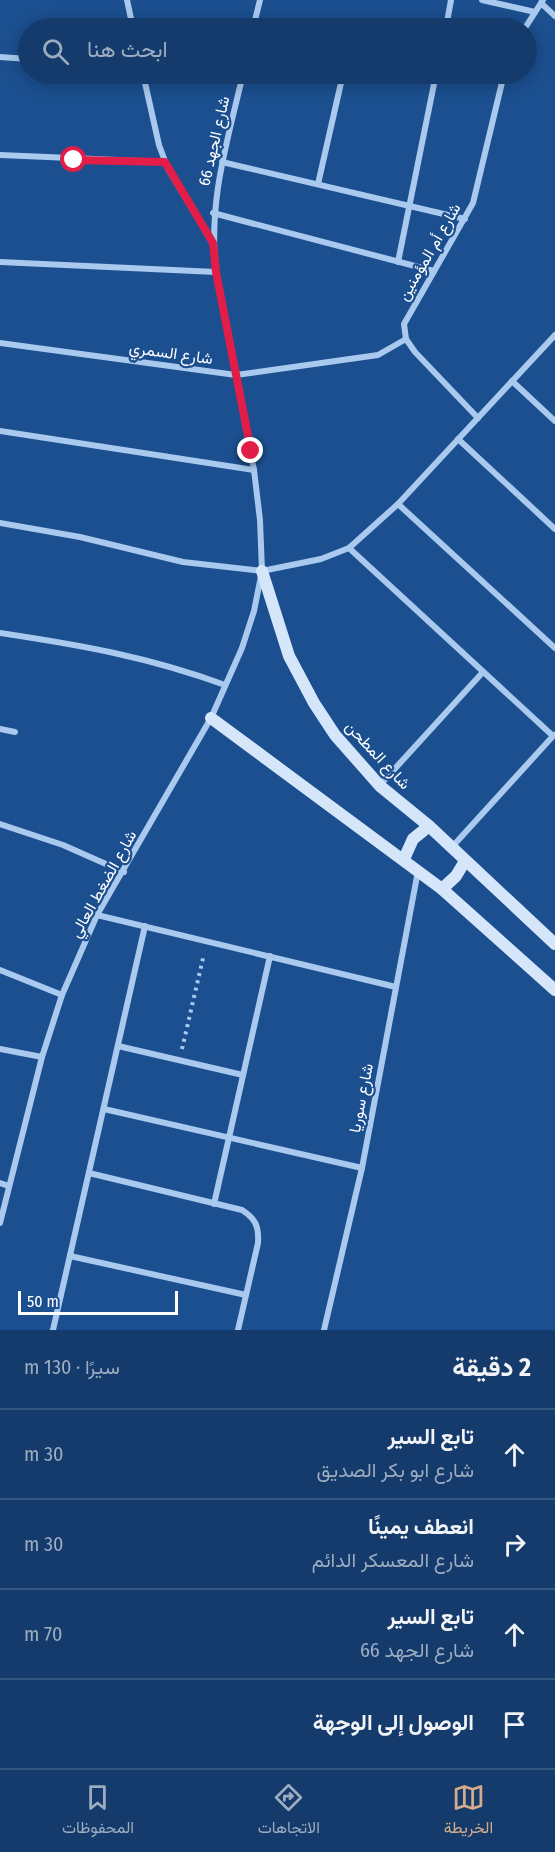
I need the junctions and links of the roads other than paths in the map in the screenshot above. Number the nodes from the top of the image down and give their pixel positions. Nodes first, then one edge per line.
1 (127, 0) edge
2 (260, 0) edge
3 (451, 0) edge
4 (482, 0) edge
5 (542, 2) edge
6 (535, 12) junction
7 (555, 16) edge
8 (132, 18) edge
9 (256, 18) edge
10 (448, 18) edge
11 (531, 18) edge
12 (0, 57) edge
13 (18, 58) edge
14 (146, 84) edge
15 (241, 84) edge
16 (341, 84) edge
17 (434, 84) edge
18 (502, 84) edge
19 (0, 155) edge
20 (165, 162) junction
21 (222, 162) junction
22 (318, 184) junction
23 (410, 206) junction
24 (213, 213) junction
25 (465, 219) junction
26 (213, 243) junction
27 (0, 262) edge
28 (398, 262) junction
29 (434, 271) junction
30 (216, 272) junction
31 (555, 335) edge
32 (406, 339) junction
33 (0, 343) edge
34 (236, 375) junction
35 (512, 381) junction
36 (478, 418) junction
37 (555, 421) edge
38 (0, 431) edge
39 (458, 439) junction
40 (254, 470) junction
41 (398, 504) junction
42 (0, 524) edge
43 (555, 529) edge
44 (349, 548) junction
45 (262, 571) junction
46 (0, 633) edge
47 (555, 648) edge
48 (483, 672) junction
49 (225, 684) junction
50 (211, 718) junction
51 (0, 729) edge
52 (15, 732) dead end
53 (554, 735) edge
54 (380, 786) junction
55 (0, 824) edge
56 (429, 826) junction
57 (451, 847) junction
58 (404, 859) junction
59 (465, 861) junction
60 (418, 870) junction
61 (124, 872) junction
62 (442, 889) junction
63 (97, 915) junction
64 (145, 927) junction
65 (555, 944) edge
66 (270, 956) junction
67 (0, 969) edge
68 (396, 987) junction
69 (555, 990) edge
70 (62, 995) junction
71 (118, 1046) junction
72 (0, 1049) edge
73 (42, 1057) junction
74 (243, 1075) junction
75 (104, 1109) junction
76 (229, 1138) junction
77 (362, 1168) junction
78 (89, 1173) junction
79 (0, 1182) edge
80 (9, 1186) junction
81 (214, 1204) junction
82 (0, 1223) edge
83 (70, 1256) junction
84 (246, 1295) junction
85 (53, 1330) edge
86 (238, 1330) edge
87 (324, 1330) edge

1 - 8 street
2 - 9 street
3 - 10 street
4 - 6 street
5 - 6 street
5 - 7 street
6 - 11 street
12 - 13 street
14 - 20 street
15 - 21 street, شارع الجهد 66
16 - 22 street
17 - 23 street
18 - 25 street, شارع أم المؤمنين
19 - 20 street
20 - 26 street
21 - 22 street
21 - 24 street, شارع الجهد 66
22 - 23 street
23 - 25 street
23 - 28 street
24 - 26 street, شارع الجهد 66
24 - 28 street
25 - 29 street, شارع أم المؤمنين
26 - 30 street, شارع الجهد 66
27 - 30 street
28 - 29 street
29 - 32 street, شارع أم المؤمنين
30 - 34 street, شارع الجهد 66
31 - 35 street
32 - 34 street, شارع السمري
32 - 36 street
33 - 34 street, شارع السمري
34 - 40 street, شارع الجهد 66
35 - 36 street
35 - 37 street
36 - 39 street
38 - 40 street
39 - 41 street
39 - 43 street
40 - 45 street, شارع الجهد 66
41 - 44 street
41 - 47 street
42 - 45 street
44 - 45 street
44 - 48 street
45 - 49 street, شارع الضغط العالي
45 - 54 street, شارع المطحن
46 - 49 street
48 - 53 street
48 - 54 street
49 - 50 street, شارع الضغط العالي
50 - 58 street
50 - 61 street, شارع الضغط العالي
51 - 52 street
53 - 57 street
54 - 56 street, شارع المطحن
55 - 61 street
56 - 57 street, شارع المطحن
56 - 58 street
57 - 59 street, شارع المطحن
58 - 60 street
59 - 62 street
59 - 65 street, شارع المطحن
60 - 62 street
60 - 68 street, شارع سوريا
61 - 63 street, شارع الضغط العالي
62 - 69 street
63 - 64 street
63 - 70 street, شارع الضغط العالي
64 - 66 street
64 - 71 street
66 - 68 street
66 - 74 street
67 - 70 street
68 - 77 street, شارع سوريا
70 - 73 street, شارع الضغط العالي
71 - 74 street
71 - 75 street
72 - 73 street
73 - 80 street, شارع الضغط العالي
74 - 76 street
75 - 76 street
75 - 78 street
76 - 77 street
76 - 81 street
77 - 87 street, شارع سوريا
78 - 81 street
78 - 83 street
79 - 80 street
80 - 82 street, شارع الضغط العالي
81 - 84 street
83 - 84 street
83 - 85 street
84 - 86 street

